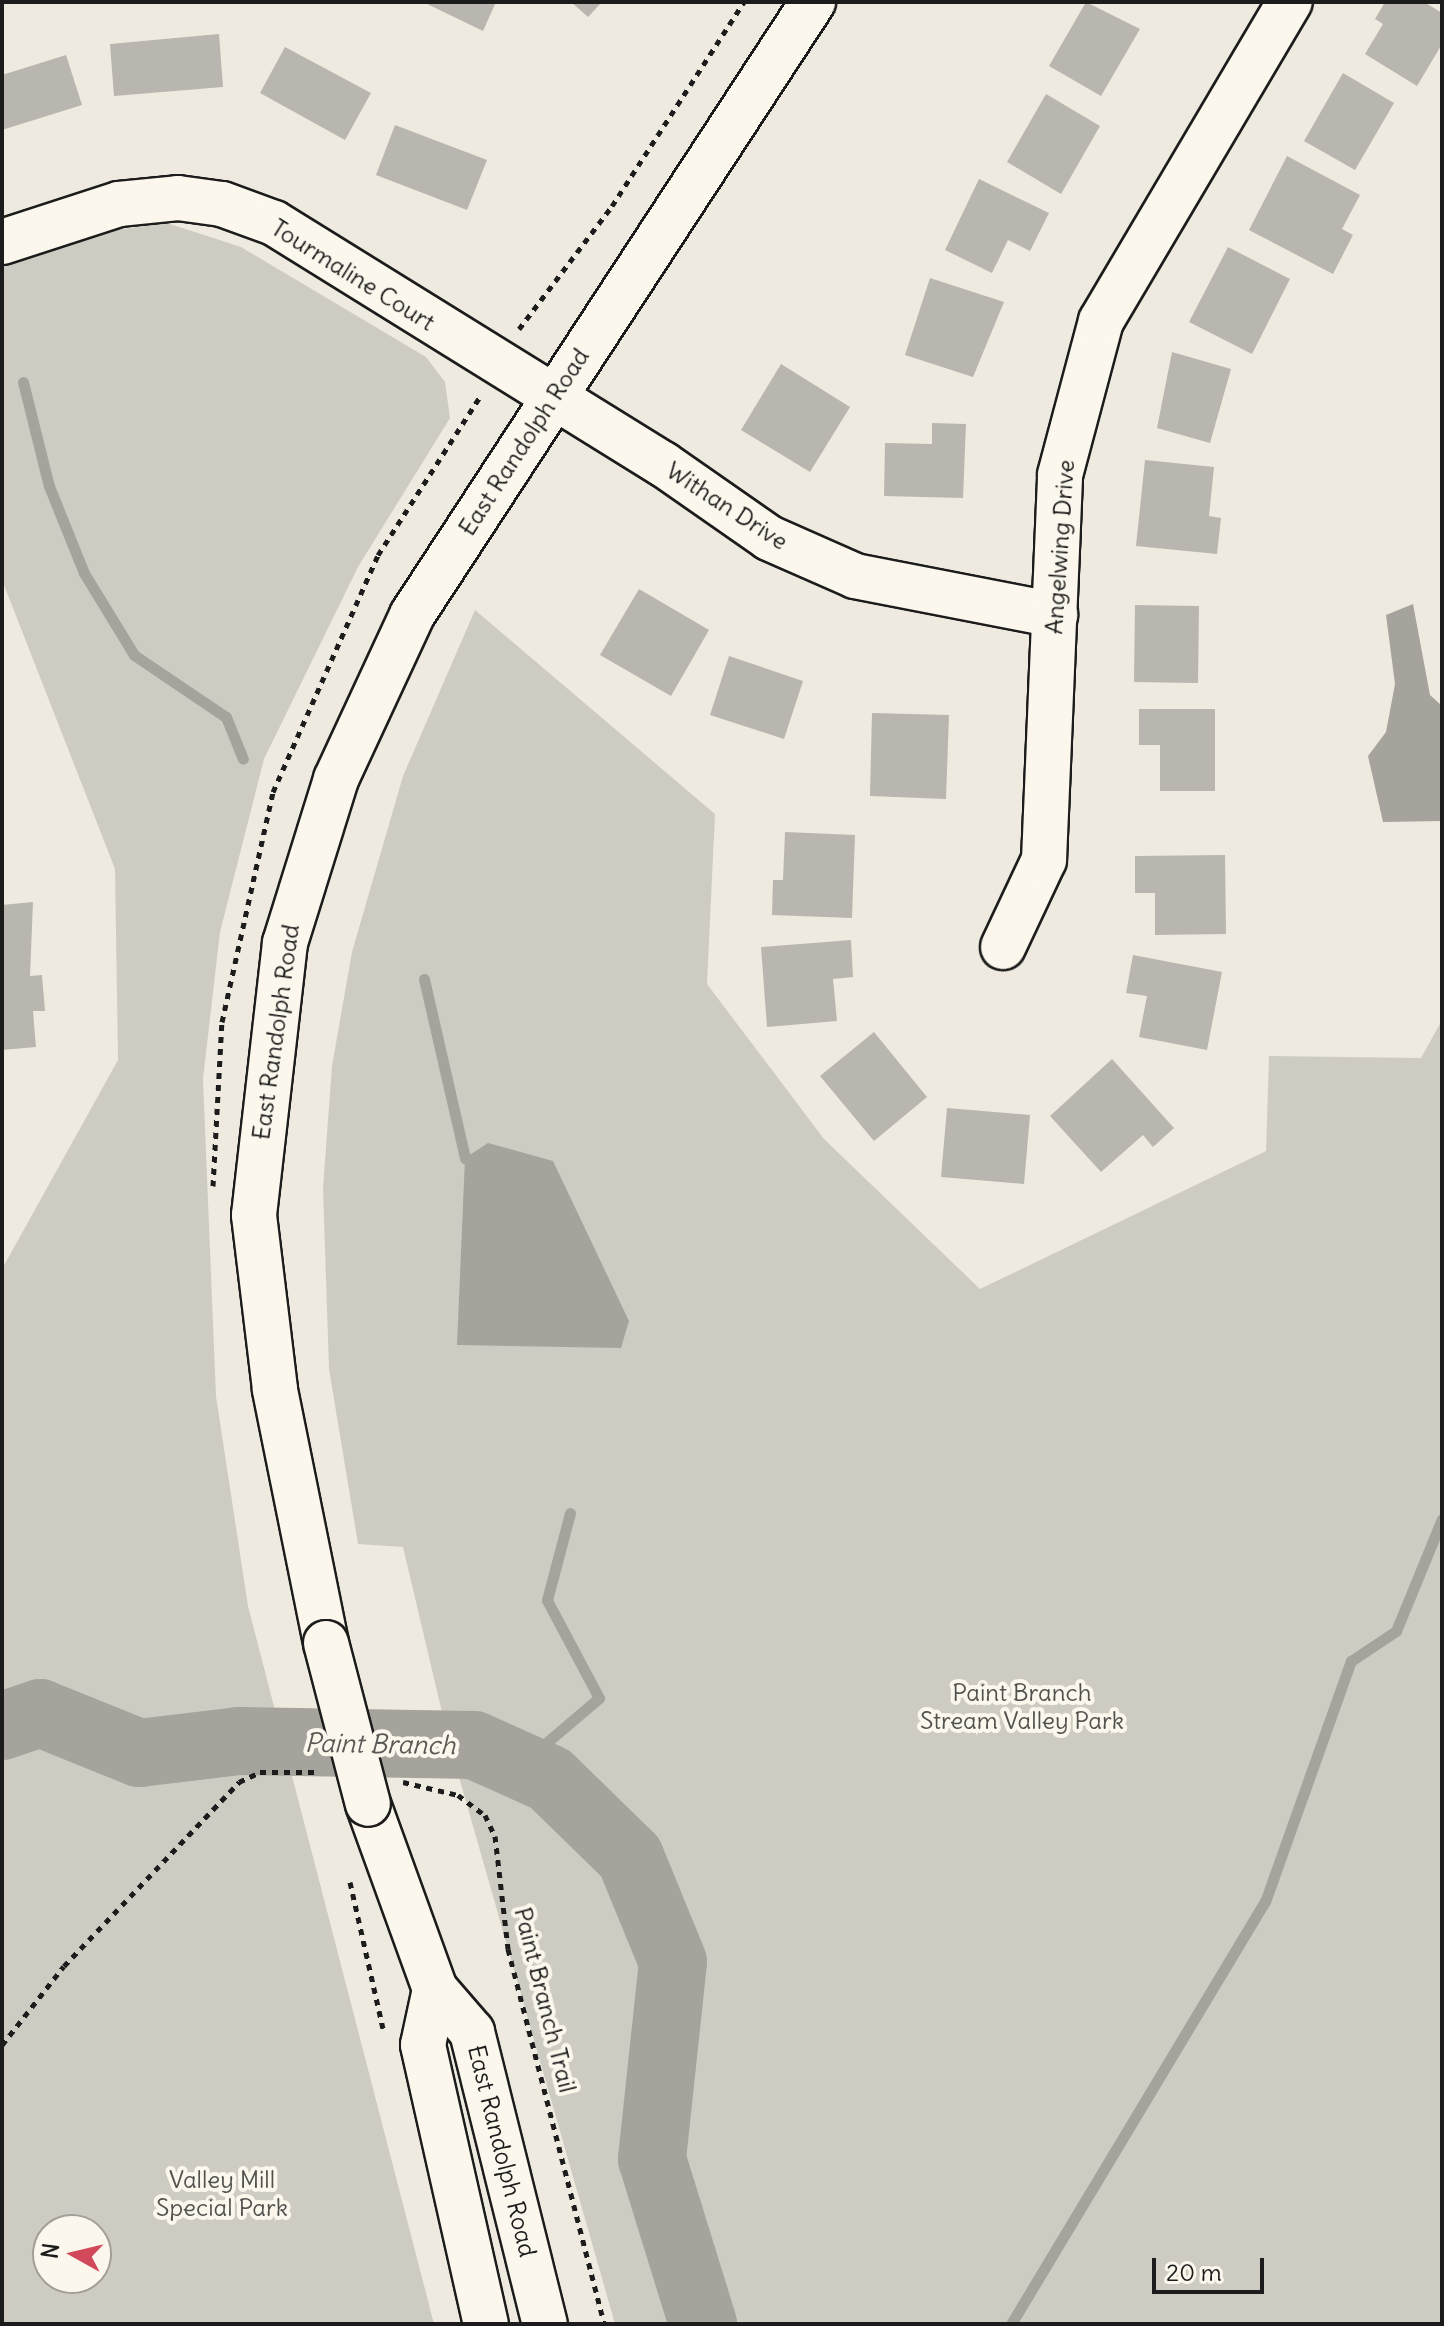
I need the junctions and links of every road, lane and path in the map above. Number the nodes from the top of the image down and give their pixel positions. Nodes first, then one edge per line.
1 (813, 2) edge
2 (1290, 2) edge
3 (2, 242) edge
4 (550, 399) junction
5 (1055, 615) junction
6 (1003, 947) dead end
7 (333, 1774) dead end
8 (380, 1793) junction
9 (435, 1989) junction
10 (2, 2045) edge
11 (486, 2324) edge
12 (545, 2324) edge
13 (604, 2324) edge

1 - 4 main road, East Randolph Road
2 - 5 main road, Angelwing Drive
3 - 4 main road, Tourmaline Court
4 - 5 main road, Withan Drive
4 - 8 main road, East Randolph Road, bridge
5 - 6 main road, Angelwing Drive
7 - 10 path
8 - 9 main road, East Randolph Road
8 - 13 path, Paint Branch Trail
9 - 11 main road
9 - 12 main road, East Randolph Road

